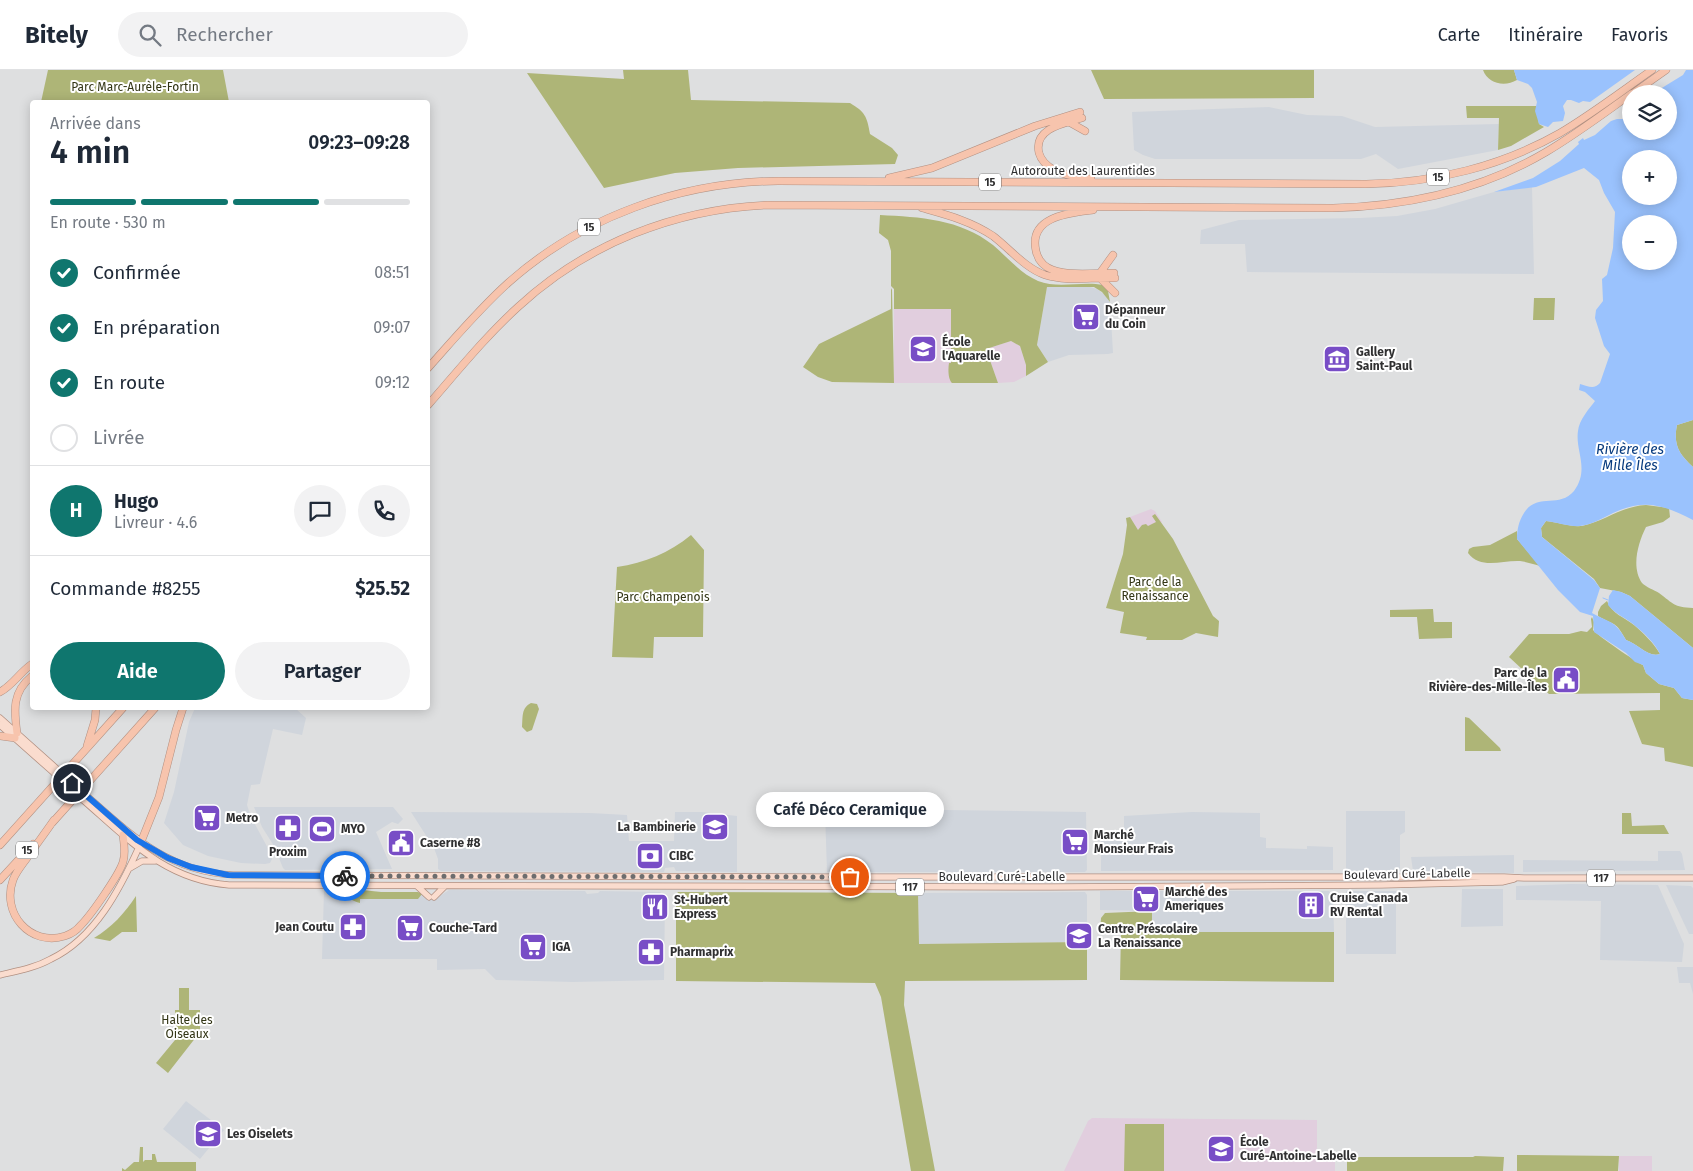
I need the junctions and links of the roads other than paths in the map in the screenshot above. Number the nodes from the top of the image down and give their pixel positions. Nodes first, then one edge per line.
1 (1652, 70) edge
2 (1666, 70) edge
3 (1645, 85) edge
4 (1622, 101) edge
5 (1069, 122) junction
6 (1085, 131) dead end
7 (873, 182) junction
8 (1107, 183) junction
9 (912, 206) junction
10 (1115, 206) junction
11 (1113, 255) dead end
12 (1100, 275) junction
13 (1114, 276) dead end
14 (1115, 294) dead end
15 (430, 366) edge
16 (430, 402) edge
17 (30, 666) edge
18 (30, 678) edge
19 (0, 692) edge
20 (96, 710) edge
21 (121, 710) edge
22 (153, 710) edge
23 (182, 710) edge
24 (0, 718) edge
25 (0, 724) edge
26 (16, 735) junction
27 (0, 736) edge
28 (86, 750) junction
29 (85, 798) junction
30 (54, 820) junction
31 (123, 835) junction
32 (0, 845) edge
33 (140, 845) junction
34 (155, 861) junction
35 (130, 868) junction
36 (1519, 878) junction
37 (1693, 878) edge
38 (0, 880) edge
39 (417, 886) junction
40 (445, 886) junction
41 (0, 975) edge

1 - 8 highway, Autoroute des Laurentides / 15
2 - 3 highway, 15
4 - 10 highway, 15
5 - 6 highway
5 - 7 highway
5 - 8 highway
7 - 8 highway, Autoroute des Laurentides / 15
7 - 15 highway, Autoroute des Laurentides / 15
9 - 10 highway, 15
9 - 12 highway
9 - 16 highway, 15
10 - 12 highway
11 - 12 highway
12 - 13 highway
12 - 14 highway
17 - 19 highway
18 - 26 highway
20 - 28 highway
21 - 28 highway, 15
22 - 30 highway, 15
23 - 33 highway
24 - 26 main road, Boulevard Curé-Labelle / 117
25 - 26 main road, Boulevard Curé-Labelle / 117
26 - 27 highway
26 - 29 main road, Boulevard Curé-Labelle / 117, bridge
28 - 32 highway, 15
29 - 31 main road, Boulevard Curé-Labelle / 117
29 - 33 main road, Boulevard Curé-Labelle / 117
30 - 31 highway
30 - 38 highway, 15
31 - 33 main road, Boulevard Curé-Labelle / 117
33 - 34 main road, Boulevard Curé-Labelle / 117
33 - 35 main road
33 - 36 main road, Boulevard Curé-Labelle / 117
34 - 35 main road
34 - 39 main road, Boulevard Curé-Labelle / 117
35 - 41 main road
36 - 37 main road, Boulevard Curé-Labelle / 117
36 - 40 main road, Boulevard Curé-Labelle / 117
39 - 40 main road, Boulevard Curé-Labelle / 117
39 - 40 main road

